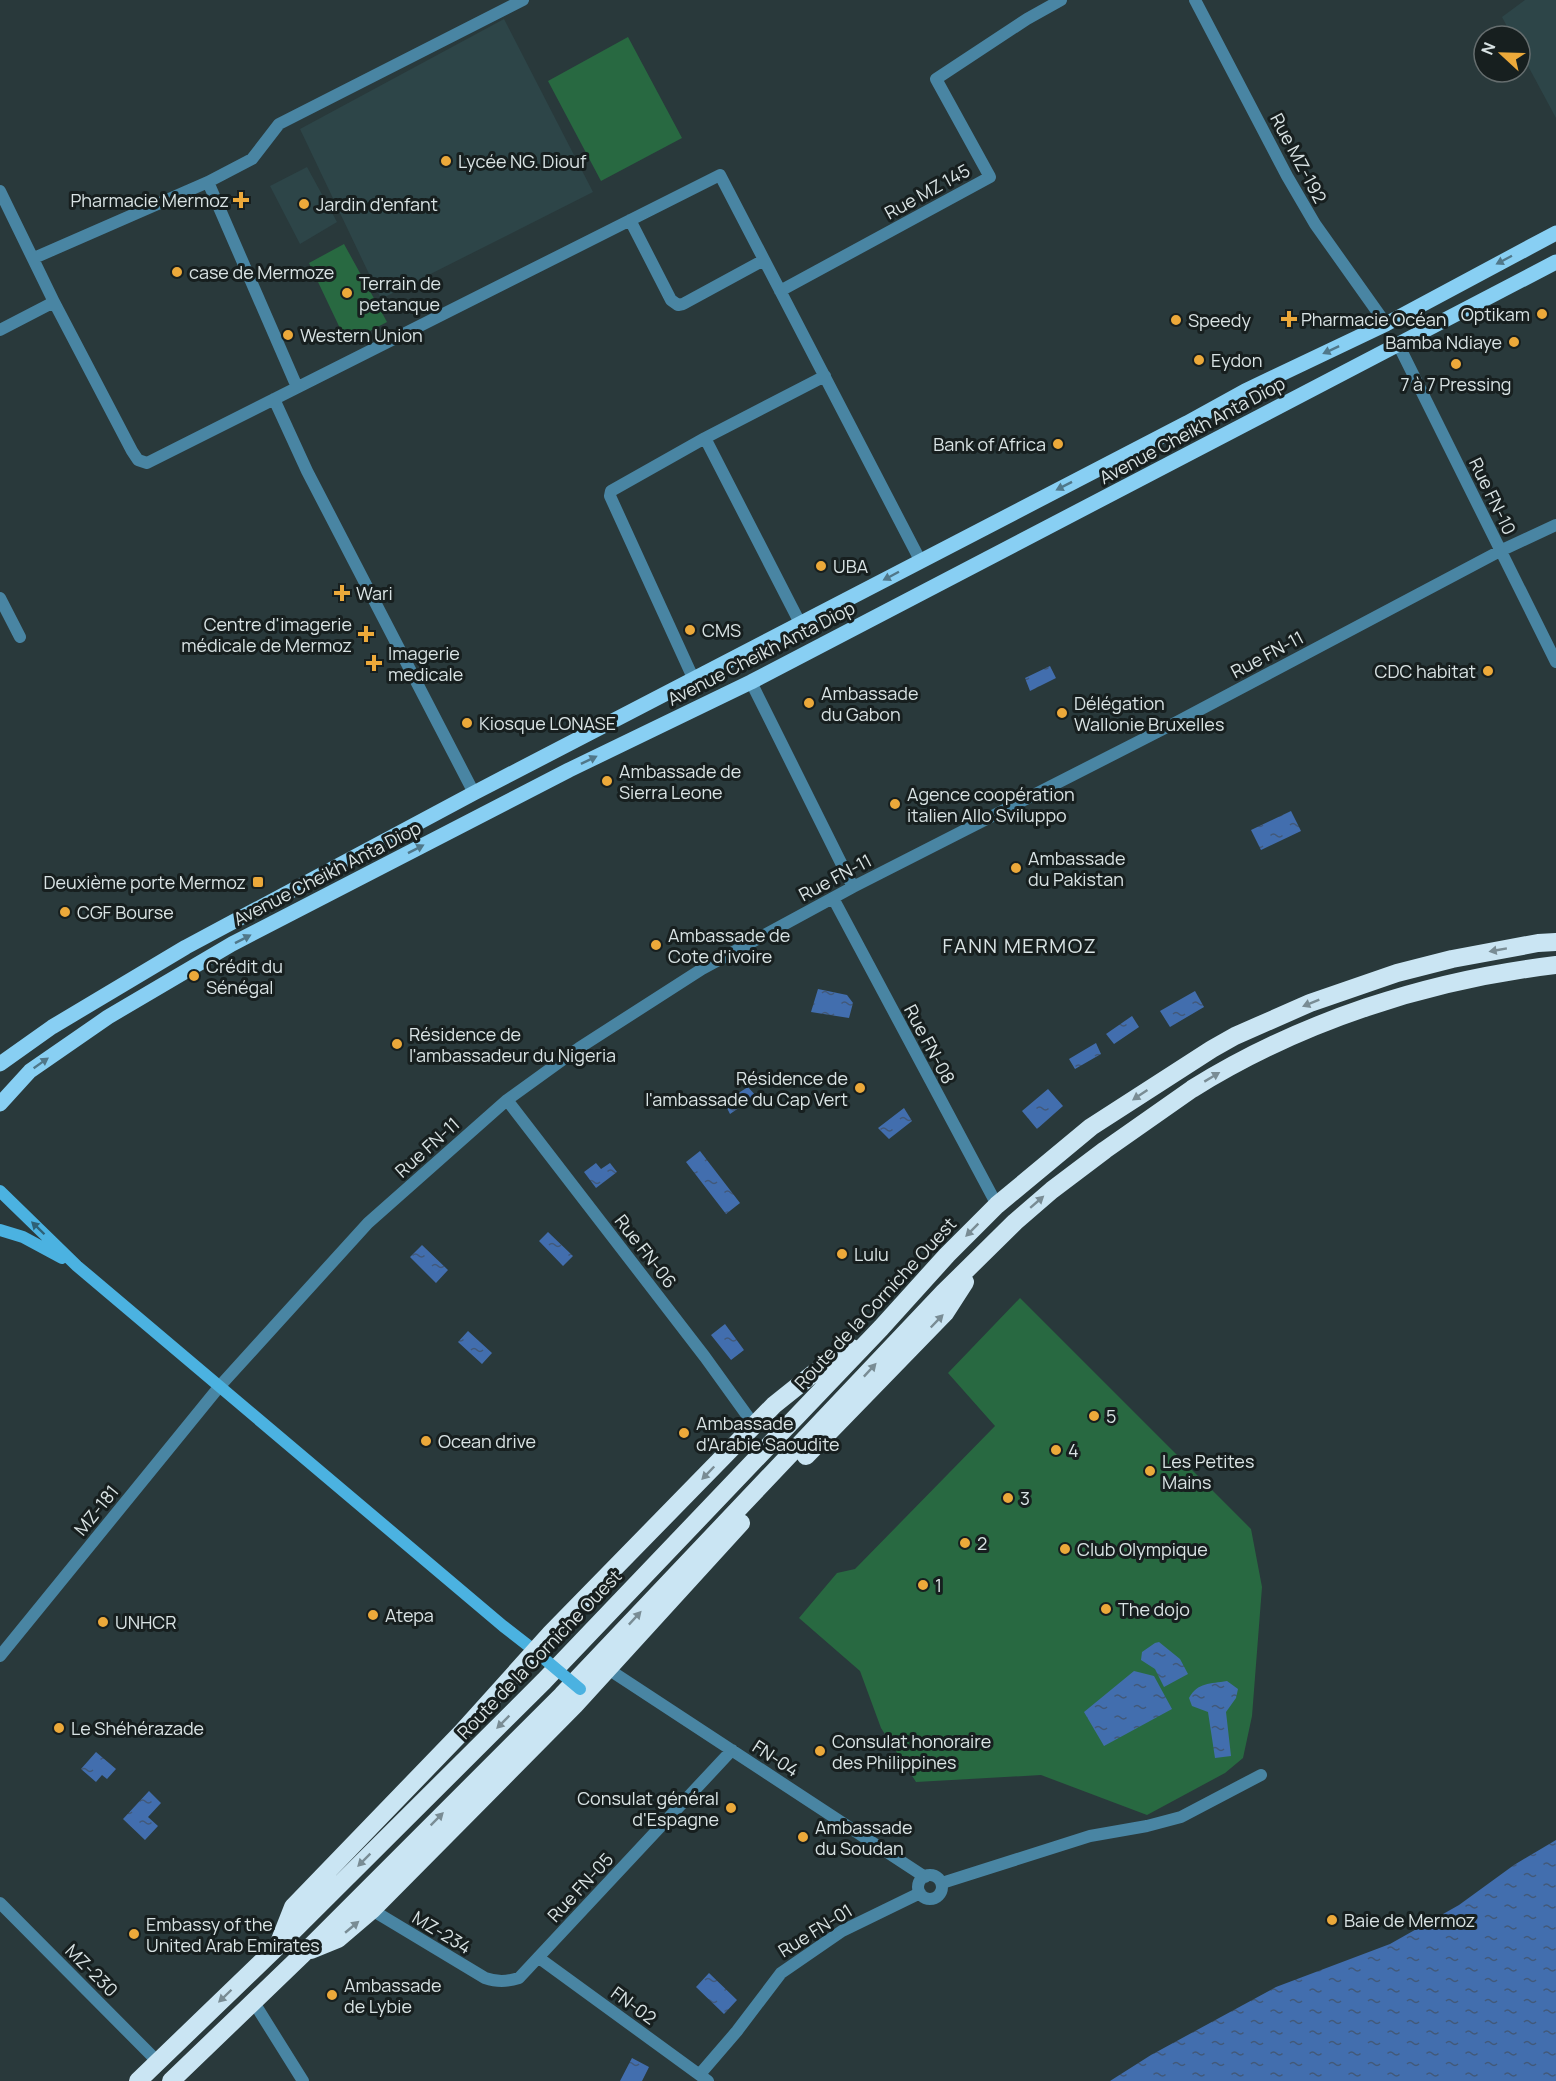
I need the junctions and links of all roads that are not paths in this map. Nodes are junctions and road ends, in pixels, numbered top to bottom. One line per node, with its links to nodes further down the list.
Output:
1 (523, 0): 4 (street)
2 (1061, 0): 11 (street, Rue MZ 145)
3 (1195, 0): 13 (street, Rue MZ-192)
4 (208, 182): 8 (street); 17 (street)
5 (0, 191): 8 (street)
6 (630, 220): 9 (street); 9 (street); 17 (street)
7 (1556, 233): 13 (main road, Avenue Cheikh Anta Diop, one-way to 13)
8 (34, 258): 12 (street)
9 (764, 260): 11 (street)
10 (1556, 262): 15 (main road, Avenue Cheikh Anta Diop)
11 (780, 291): 16 (street)
12 (54, 302): 14 (street); 18 (street)
13 (1386, 324): 22 (main road, Avenue Cheikh Anta Diop, one-way to 22)
14 (0, 330)
15 (1398, 344): 21 (street, Rue FN-10); 28 (main road, Avenue Cheikh Anta Diop)
16 (825, 376): 19 (street); 22 (street)
17 (297, 387): 18 (street)
18 (274, 399): 29 (street)
19 (705, 438): 24 (street); 27 (street)
20 (1556, 525): 21 (street, Rue FN-11)
21 (1500, 551): 26 (street, Rue FN-10); 30 (street, Rue FN-11)
22 (920, 560): 24 (main road, Avenue Cheikh Anta Diop, one-way to 24)
23 (0, 598): 25 (street)
24 (800, 623): 27 (main road, Avenue Cheikh Anta Diop)
25 (20, 637)
26 (1556, 662)
27 (694, 680): 29 (main road, Avenue Cheikh Anta Diop)
28 (751, 682): 30 (street); 36 (main road, Avenue Cheikh Anta Diop, one-way to 28)
29 (474, 792): 34 (main road, Avenue Cheikh Anta Diop)
30 (853, 887): 31 (street, Rue FN-11)
31 (833, 898): 35 (street, Rue FN-11); 38 (street, Rue FN-08)
32 (1556, 942): 38 (highway, Route de la Corniche Ouest, one-way to 38)
33 (1556, 965): 41 (highway, one-way to 33)
34 (0, 1064)
35 (507, 1100): 43 (street, Rue FN-11); 44 (street, Rue FN-06)
36 (0, 1104)
37 (0, 1191): 40 (main road, one-way to 37)
38 (997, 1205): 42 (highway, Route de la Corniche Ouest, one-way to 42)
39 (0, 1230): 40 (main road)
40 (77, 1266): 43 (main road)
41 (969, 1266): 47 (highway, one-way to 41); 57 (highway, one-way to 41)
42 (881, 1328): 44 (highway); 56 (highway, Route de la Corniche Ouest, one-way to 56)
43 (219, 1387): 45 (main road); 46 (street, MZ-181)
44 (754, 1425): 45 (highway, one-way to 45)
45 (538, 1654): 48 (main road, bridge); 56 (highway)
46 (0, 1655)
47 (608, 1669): 48 (highway); 49 (street, FN-04)
48 (583, 1691): 55 (highway)
49 (732, 1750): 51 (street, FN-04); 58 (street, Rue FN-05)
50 (1261, 1775): 52 (street)
51 (925, 1877): 52 (street); 53 (street)
52 (942, 1883): 53 (street)
53 (920, 1893): 62 (street, Rue FN-01)
54 (0, 1903): 61 (street, MZ-230)
55 (372, 1911): 57 (highway, one-way to 55); 59 (street, MZ-234)
56 (277, 1947): 61 (highway, Route de la Corniche Ouest, one-way to 61)
57 (302, 1955): 60 (highway)
58 (539, 1958): 59 (street, Rue FN-05); 62 (street, FN-02)
59 (496, 1982)
60 (253, 2001): 64 (highway); 65 (street)
61 (158, 2062): 63 (highway, Route de la Corniche Ouest)
62 (704, 2078)
63 (138, 2081)
64 (171, 2081)
65 (303, 2081)

